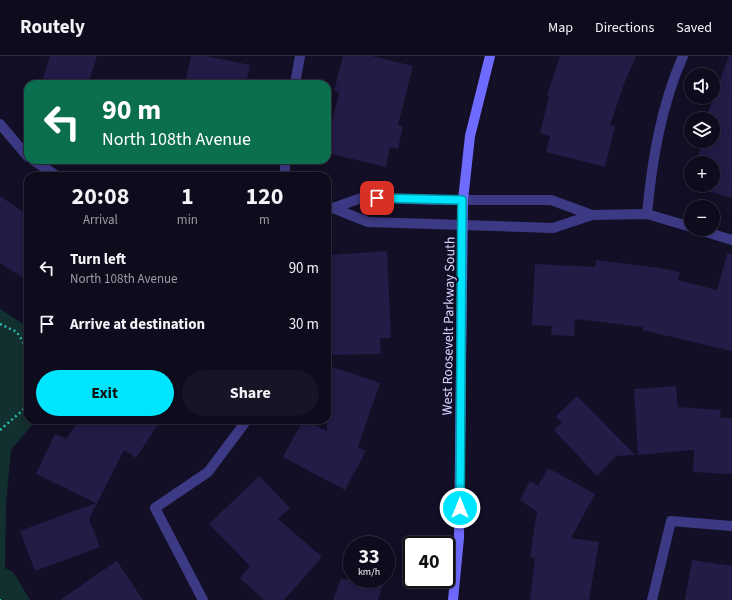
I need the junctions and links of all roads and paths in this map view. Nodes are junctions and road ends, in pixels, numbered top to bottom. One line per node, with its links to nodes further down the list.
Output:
1 (300, 56): 4 (street)
2 (490, 56): 9 (street, West Roosevelt Parkway South)
3 (683, 56): 12 (street)
4 (296, 80)
5 (0, 124): 6 (street)
6 (24, 152)
7 (39, 164): 8 (street)
8 (51, 172)
9 (462, 200): 10 (street); 13 (street); 14 (street, West Roosevelt Parkway South)
10 (331, 208)
11 (331, 208): 14 (street)
12 (647, 214): 13 (street); 15 (street)
13 (592, 215): 14 (street)
14 (463, 225): 25 (street, West Roosevelt Parkway South)
15 (684, 225)
16 (719, 236): 17 (street)
17 (732, 240)
18 (0, 324): 19 (path)
19 (24, 343)
20 (24, 407): 22 (path)
21 (244, 424): 24 (street)
22 (0, 430)
23 (732, 526): 26 (street)
24 (202, 600)
25 (453, 600)
26 (652, 600)

